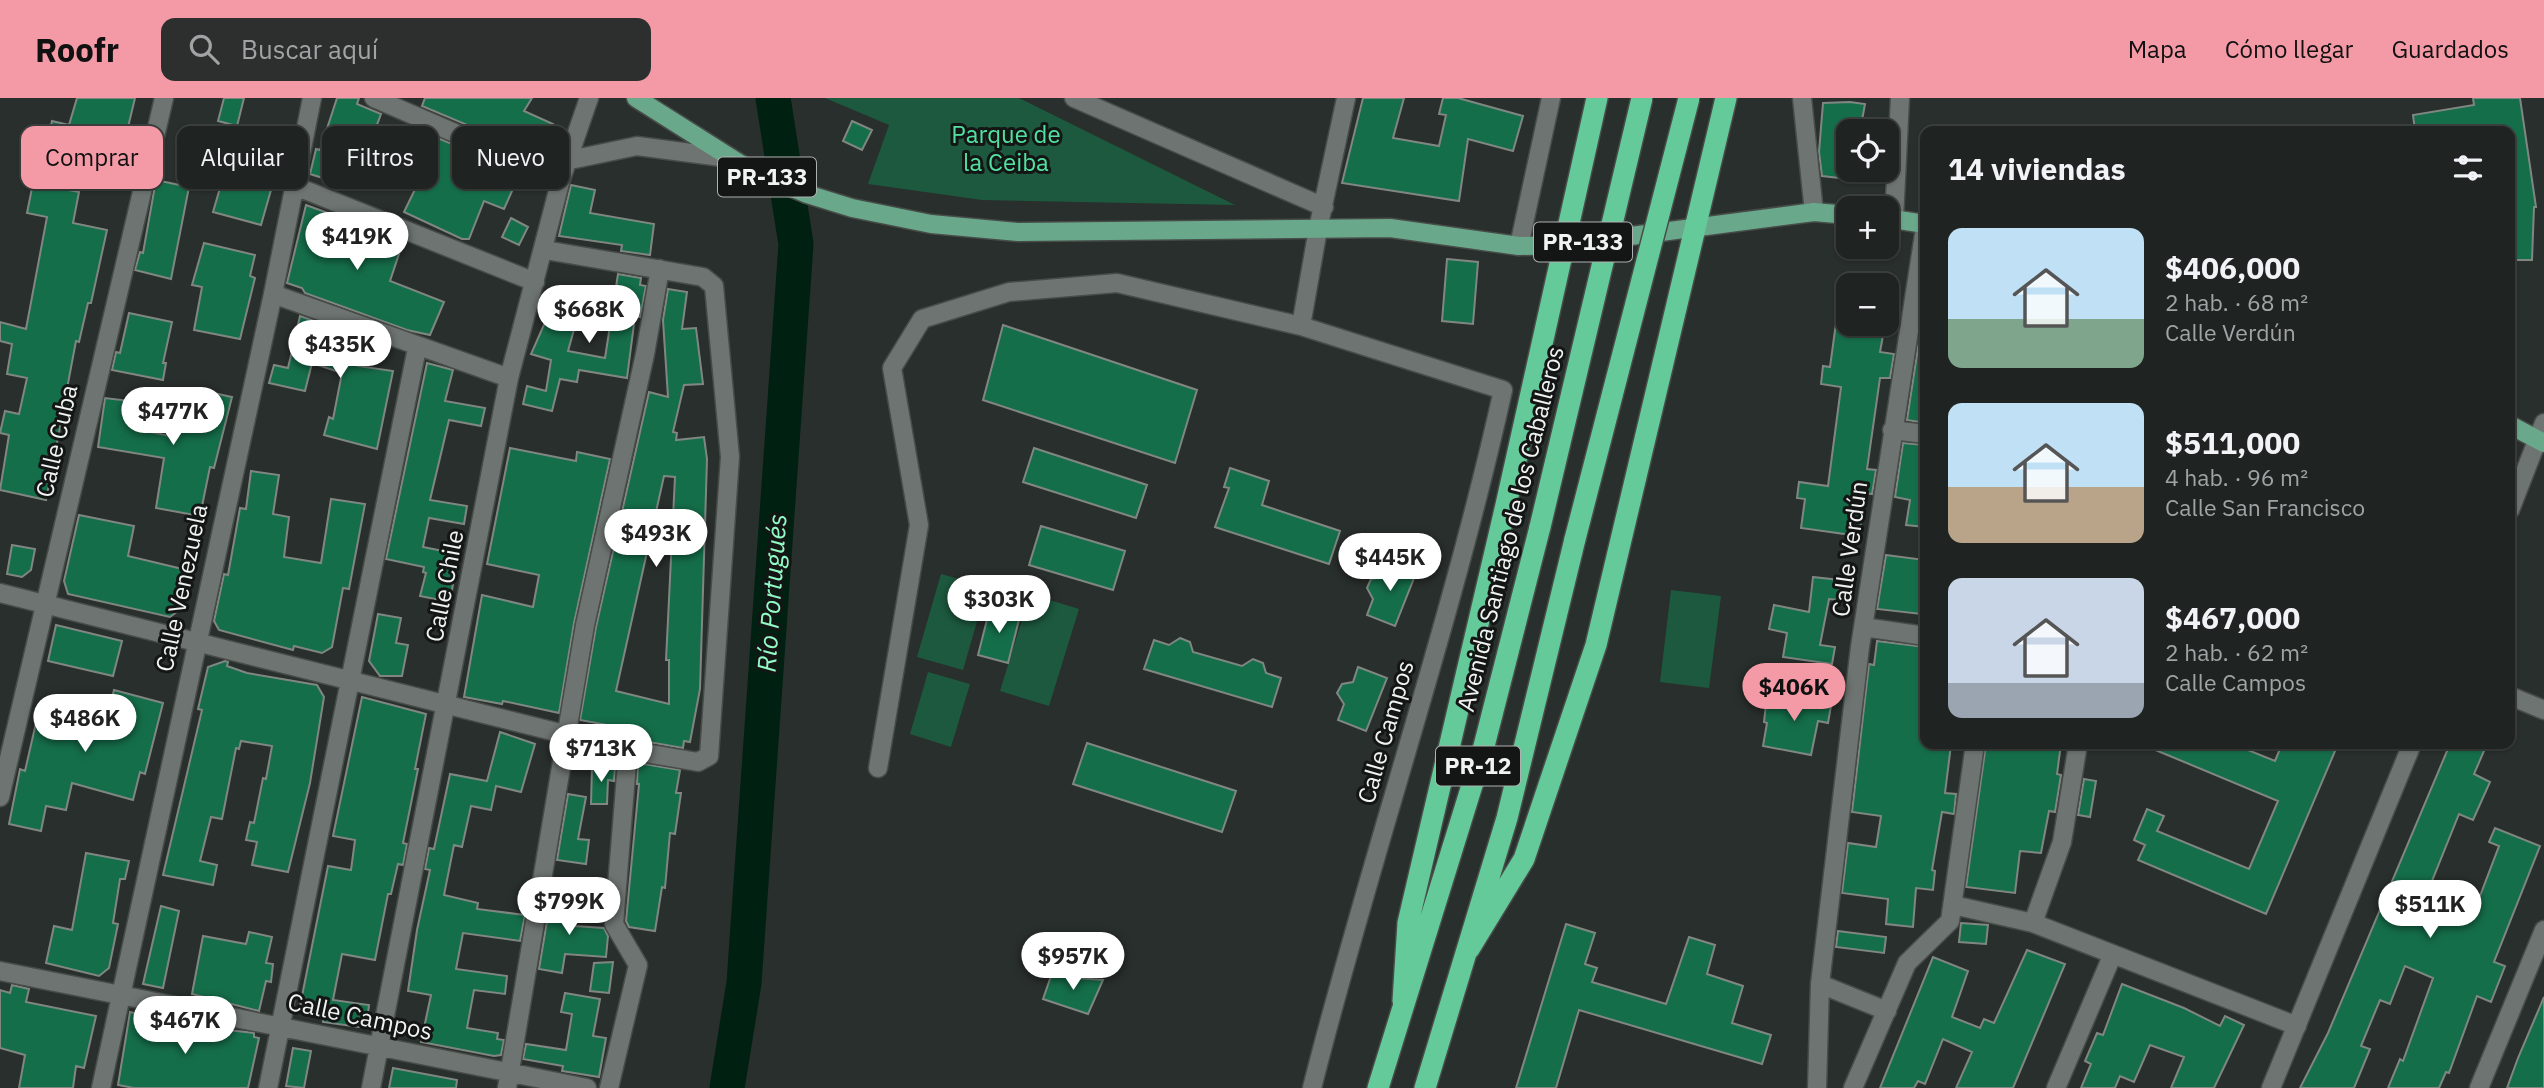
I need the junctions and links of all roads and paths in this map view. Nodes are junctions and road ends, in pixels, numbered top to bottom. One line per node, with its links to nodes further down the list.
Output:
1 (164, 98): 46 (street, Calle Cuba)
2 (312, 98): 15 (street, Calle Venezuela)
3 (374, 98): 16 (street)
4 (589, 98): 18 (street, Calle Chile)
5 (636, 98): 17 (main road, PR-133)
6 (1074, 98): 23 (street)
7 (1346, 98): 23 (street)
8 (1551, 98): 31 (street)
9 (1597, 98): 30 (highway)
10 (1642, 98): 69 (highway, Avenida Santiago de los Caballeros / PR-12, bridge)
11 (1689, 98): 64 (highway, PR-12, bridge)
12 (1726, 98): 28 (highway)
13 (1802, 98): 24 (street)
14 (1900, 98): 22 (street)
15 (307, 126)
16 (452, 132)
17 (729, 158): 18 (street); 29 (main road, PR-133)
18 (570, 160)
19 (295, 189): 36 (street, Calle Venezuela)
20 (300, 189): 35 (street)
21 (559, 189): 32 (street, Calle Chile)
22 (1892, 196)
23 (1324, 207): 29 (street)
24 (1814, 212): 25 (main road, PR-133); 28 (main road, PR-133)
25 (1836, 214)
26 (1899, 221): 27 (main road)
27 (1920, 225)
28 (1697, 227): 30 (main road, PR-133); 64 (highway)
29 (1318, 229): 31 (main road, PR-133); 37 (street)
30 (1562, 245): 31 (main road, PR-133); 69 (highway)
31 (1519, 246)
32 (545, 250): 34 (street); 35 (street, Calle Chile)
33 (1920, 257): 41 (street, Calle Verdún)
34 (660, 269): 54 (street); 58 (street)
35 (535, 282): 39 (street, Calle Chile)
36 (272, 295): 38 (street); 49 (street, Calle Venezuela)
37 (1301, 326): 59 (street); 80 (street, Calle Campos)
38 (417, 348): 39 (street); 50 (street)
39 (509, 378): 52 (street, Calle Chile)
40 (2515, 427): 43 (main road)
41 (1892, 430): 42 (street); 47 (street, Calle Verdún)
42 (1920, 433)
43 (2542, 436): 44 (street)
44 (2515, 498)
45 (0, 593): 46 (street)
46 (43, 604): 49 (street); 60 (street, Calle Cuba)
47 (1863, 627): 48 (street); 67 (street, Calle Verdún)
48 (1920, 635)
49 (195, 642): 50 (street); 68 (street, Calle Venezuela)
50 (348, 681): 52 (street); 71 (street)
51 (2515, 698): 53 (street)
52 (447, 706): 54 (street); 73 (street, Calle Chile)
53 (2544, 710)
54 (566, 733): 58 (street); 74 (street)
55 (1974, 749): 61 (street)
56 (2077, 749): 62 (street)
57 (2410, 749): 72 (street)
58 (628, 750): 79 (street)
59 (878, 768)
60 (0, 797)
61 (1953, 905): 62 (street); 70 (street)
62 (2033, 923): 65 (street)
63 (2544, 930): 87 (street)
64 (1469, 949): 82 (highway, PR-12)
65 (2112, 956): 72 (street); 85 (street)
66 (0, 971): 68 (street, Calle Campos)
67 (1820, 984): 70 (street); 83 (street, Calle Verdún)
68 (121, 995): 71 (street, Calle Campos); 75 (street, Calle Venezuela)
69 (1403, 1001): 81 (highway, Avenida Santiago de los Caballeros / PR-12)
70 (1887, 1011): 84 (street)
71 (281, 1026): 73 (street, Calle Campos); 76 (street)
72 (2297, 1026): 86 (street)
73 (380, 1046): 74 (street, Calle Campos); 77 (street, Calle Chile)
74 (508, 1081): 78 (street, Calle Campos)
75 (101, 1088)
76 (268, 1088)
77 (371, 1088)
78 (587, 1088)
79 (609, 1088)
80 (1312, 1088)
81 (1378, 1088)
82 (1425, 1088)
83 (1816, 1088)
84 (1853, 1088)
85 (2056, 1088)
86 (2271, 1088)
87 (2479, 1088)

